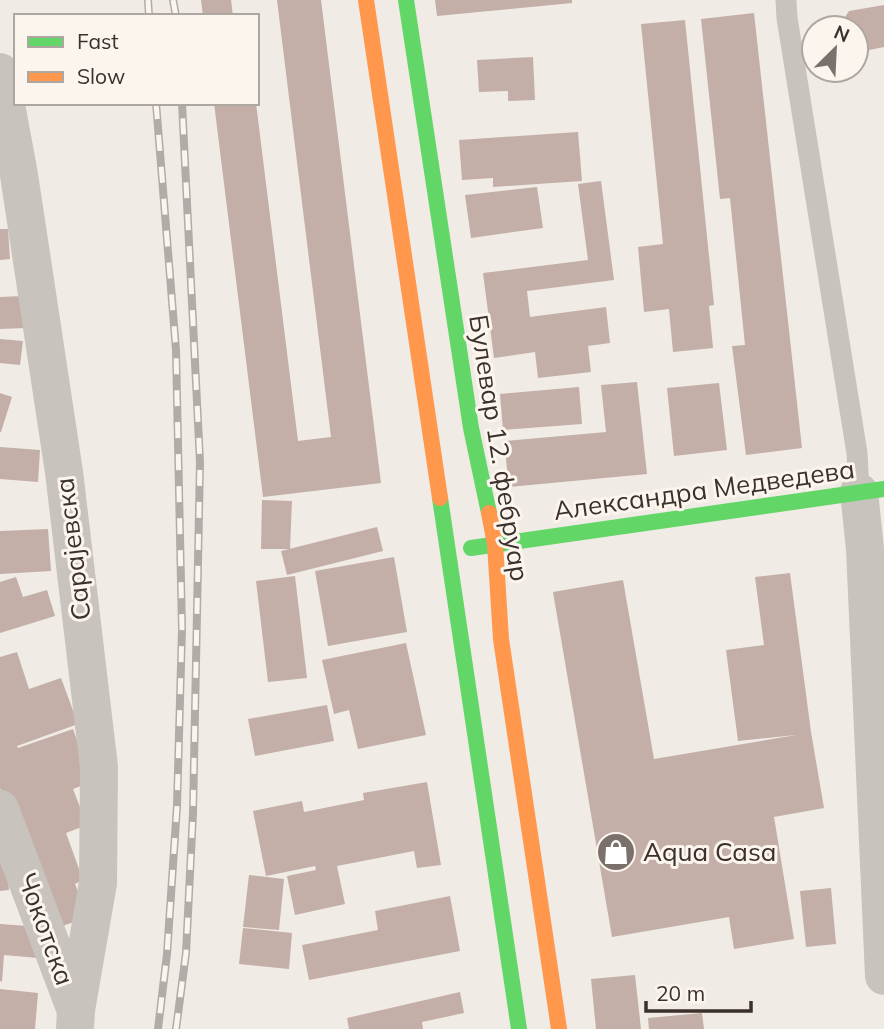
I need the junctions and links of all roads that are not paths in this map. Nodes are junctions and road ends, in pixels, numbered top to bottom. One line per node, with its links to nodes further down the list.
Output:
1 (366, 0): 7 (main road)
2 (406, 0): 6 (main road, Булевар 12. фебруар)
3 (786, 0): 5 (lane)
4 (0, 72): 10 (street, Сарајевска)
5 (872, 491): 6 (main road, Александра Медведева); 9 (street)
6 (495, 544): 7 (main road, Александра Медведева); 12 (main road, Булевар 12. фебруар)
7 (448, 552): 11 (main road)
8 (0, 809): 10 (street, Чокотска)
9 (884, 976)
10 (75, 1020)
11 (519, 1029)
12 (559, 1029)

